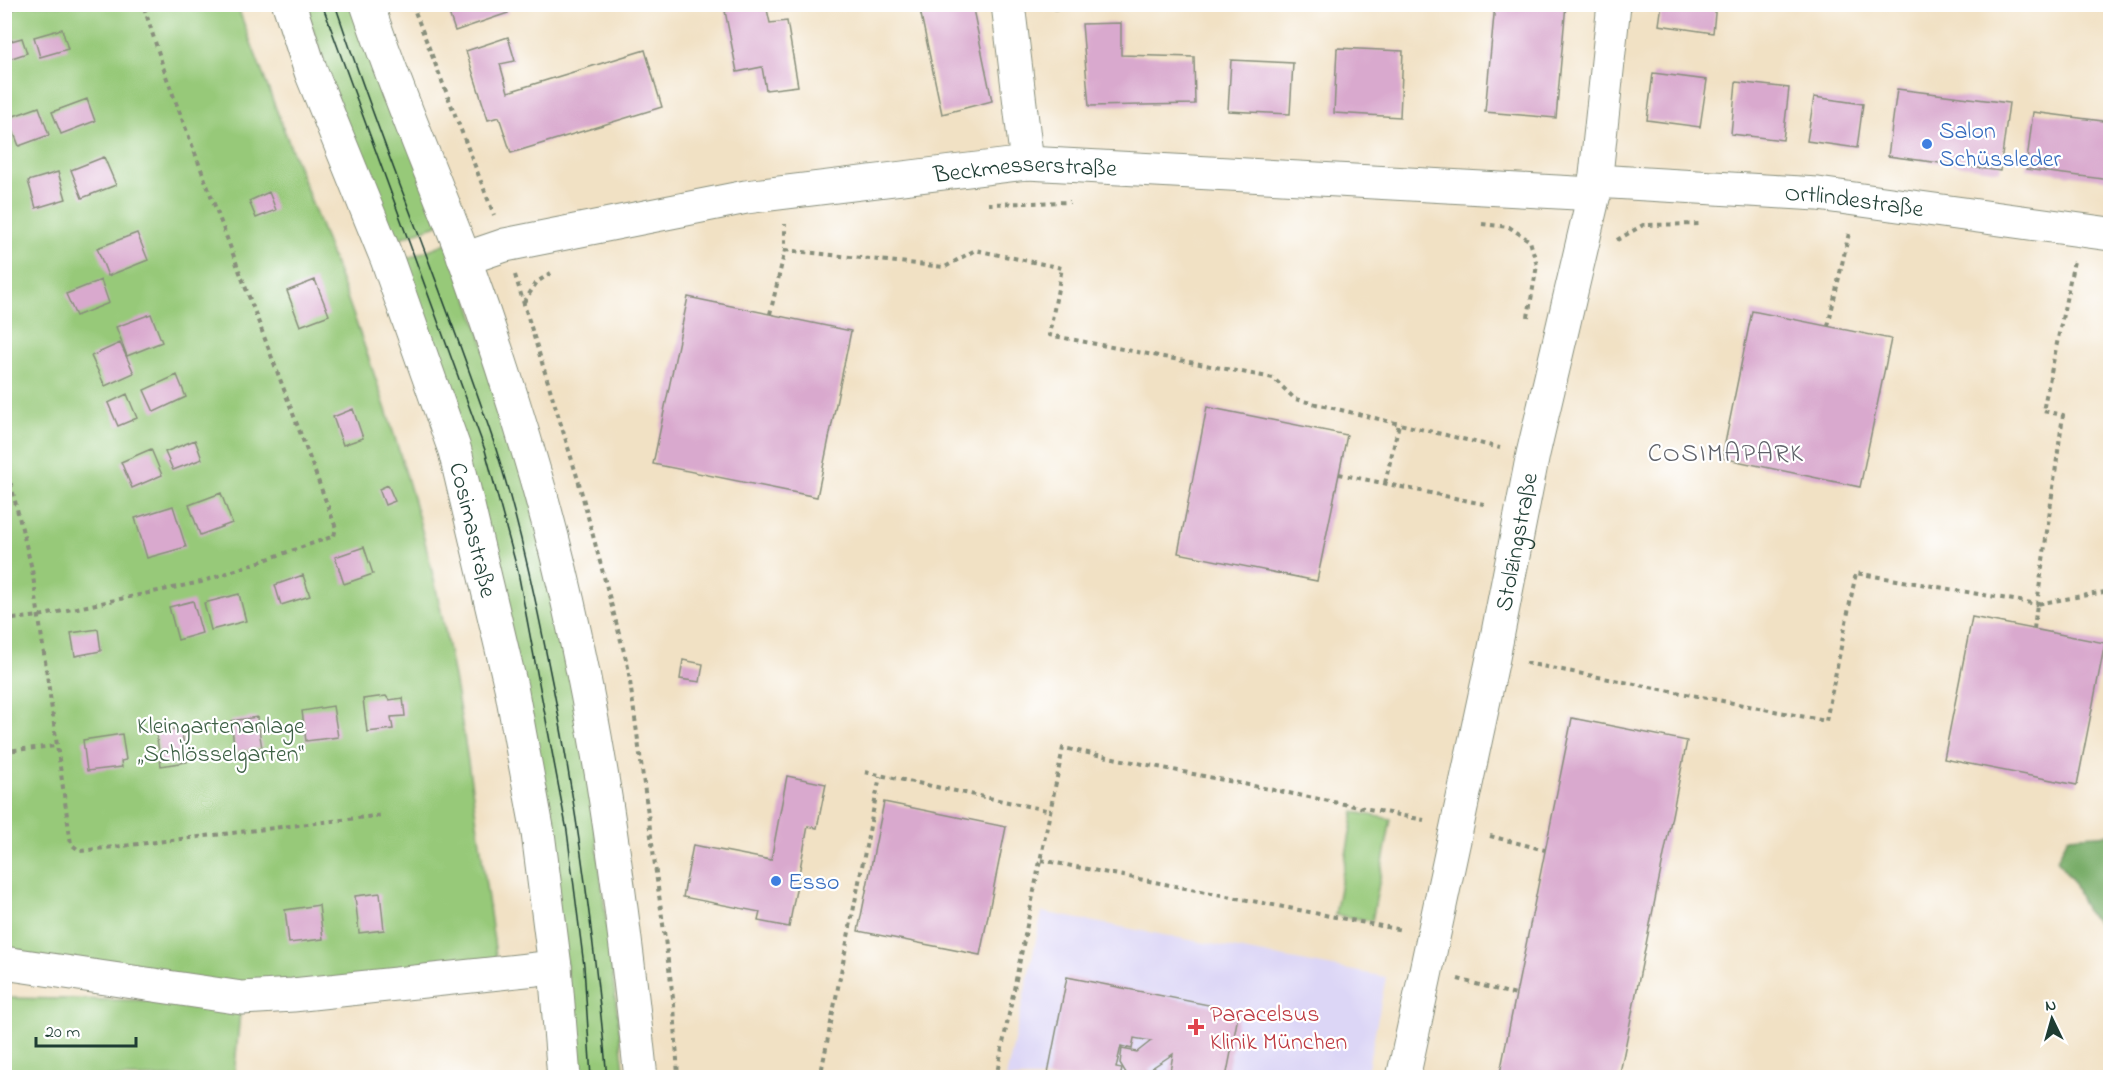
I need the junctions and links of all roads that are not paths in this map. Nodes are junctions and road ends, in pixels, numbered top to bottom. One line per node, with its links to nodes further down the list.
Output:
1 (289, 4): 10 (street, Cosimastraße)
2 (367, 4): 8 (street)
3 (1008, 4): 5 (street)
4 (1614, 4): 6 (street, Stolzingstraße)
5 (1027, 163): 6 (street, Beckmesserstraße); 8 (street, Beckmesserstraße)
6 (1594, 188): 7 (street, Ortlindestraße); 13 (street, Stolzingstraße)
7 (2095, 232)
8 (464, 259): 12 (street)
9 (4, 963): 10 (street)
10 (555, 967): 11 (street, Cosimastraße)
11 (564, 1077)
12 (641, 1077)
13 (1403, 1077)

